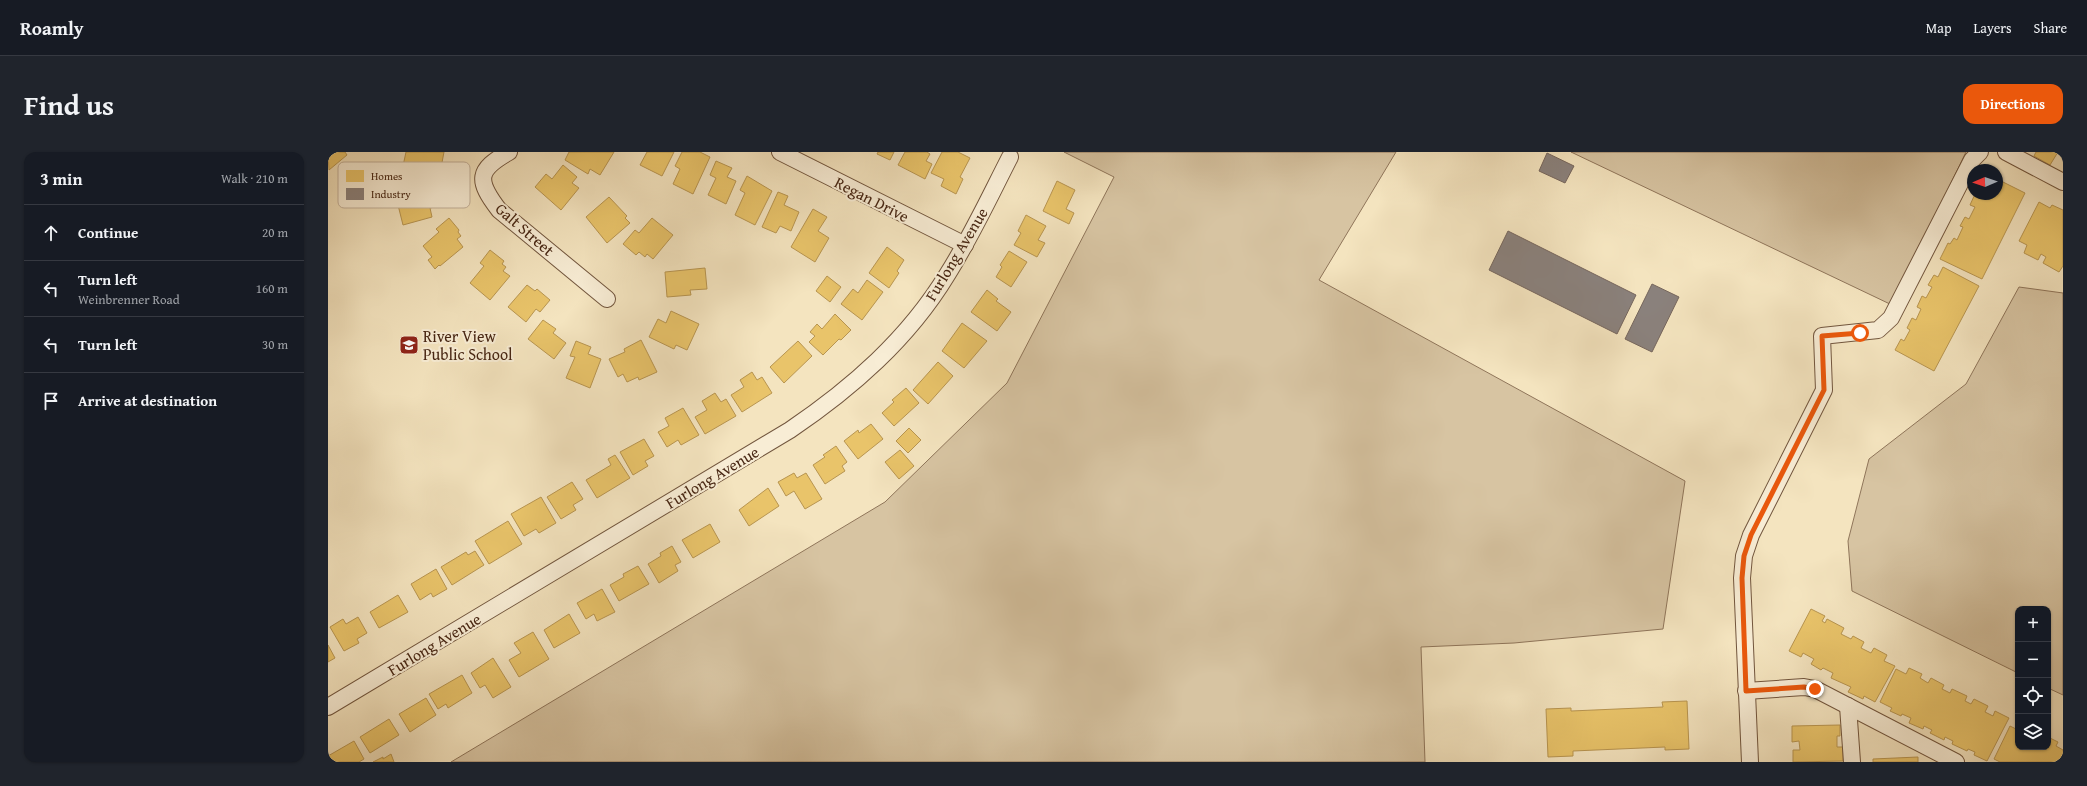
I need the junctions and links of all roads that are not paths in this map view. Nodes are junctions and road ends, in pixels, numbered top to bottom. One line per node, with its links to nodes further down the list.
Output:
1 (509, 152): 8 (street, Galt Street)
2 (780, 152): 7 (street, Regan Drive)
3 (1980, 152): 9 (street)
4 (2006, 152): 6 (street)
5 (1010, 157): 7 (street, Furlong Avenue)
6 (2063, 182)
7 (965, 245): 11 (street, Furlong Avenue)
8 (607, 299)
9 (1746, 691): 10 (street); 12 (street)
10 (1848, 706): 13 (street); 14 (street)
11 (328, 707)
12 (1750, 762)
13 (1852, 762)
14 (1956, 762)

